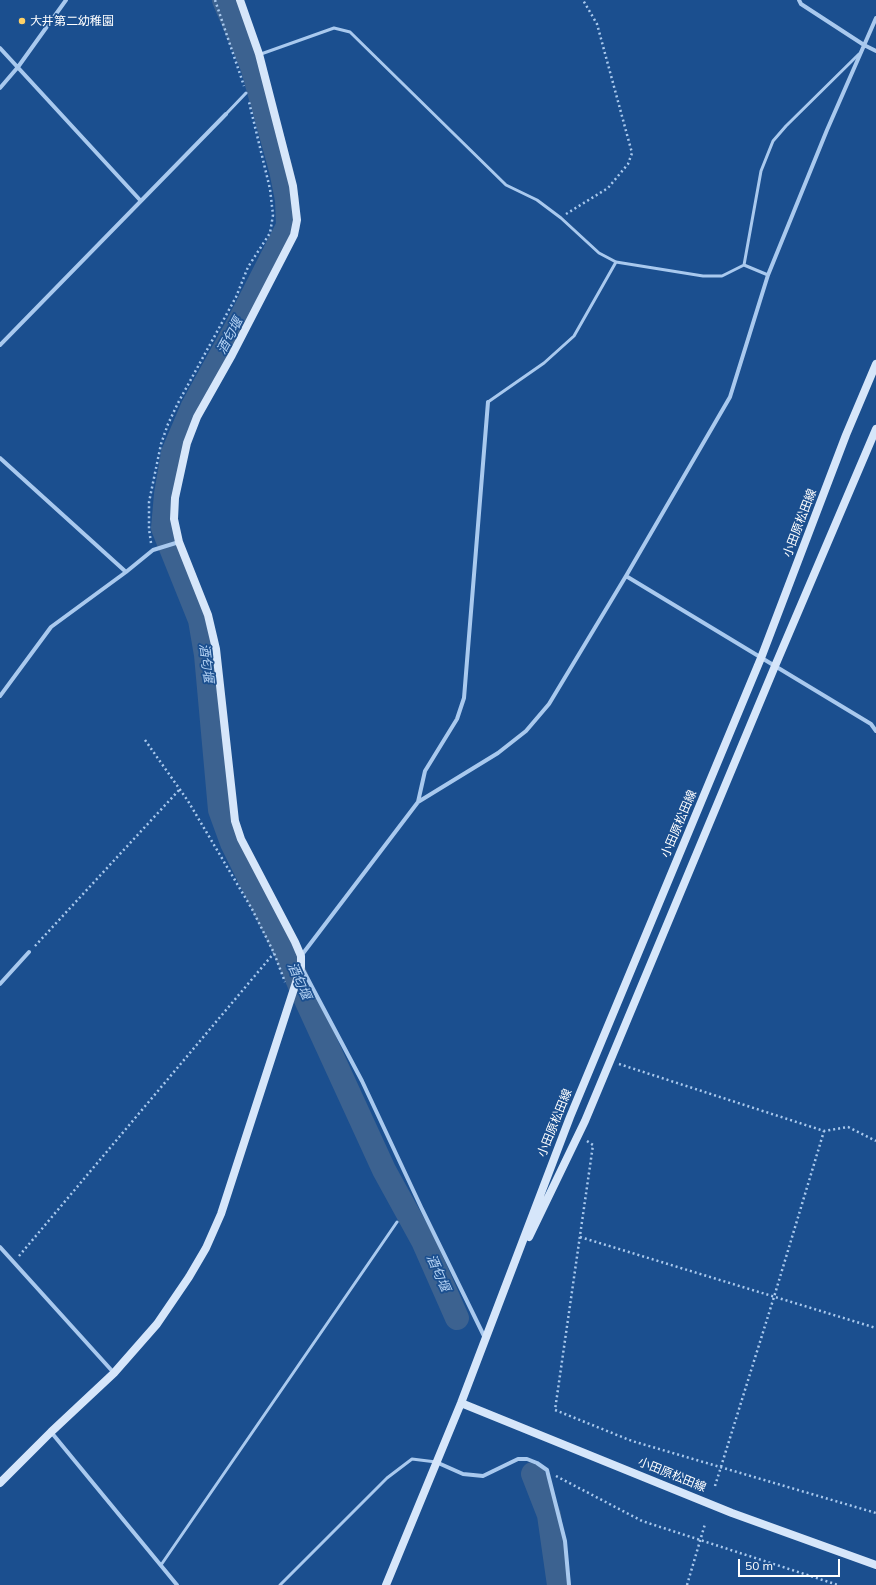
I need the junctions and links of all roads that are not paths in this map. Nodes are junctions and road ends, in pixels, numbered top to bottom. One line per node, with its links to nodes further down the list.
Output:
1 (66, 0): 10 (street)
2 (240, 0): 9 (main road)
3 (799, 0): 5 (street)
4 (876, 18): 5 (street)
5 (864, 45): 7 (street); 8 (street)
6 (0, 48): 10 (street)
7 (862, 51): 16 (lane); 17 (street)
8 (876, 51)
9 (259, 54): 15 (lane); 23 (main road)
10 (18, 67): 11 (street); 14 (street)
11 (0, 88)
12 (246, 93): 13 (lane)
13 (226, 114): 14 (street)
14 (140, 200): 18 (street)
15 (616, 262): 16 (lane); 20 (lane)
16 (744, 265): 17 (lane)
17 (768, 275): 25 (street)
18 (0, 345)
19 (876, 364): 26 (main road, 小田原松田線)
20 (488, 402): 30 (street)
21 (876, 429): 27 (main road, 小田原松田線)
22 (0, 458): 24 (street)
23 (179, 542): 24 (street); 32 (main road)
24 (126, 572): 28 (street)
25 (626, 576): 26 (street); 30 (street)
26 (761, 658): 27 (street); 37 (main road, 小田原松田線)
27 (774, 666): 29 (street); 37 (main road, 小田原松田線)
28 (0, 696)
29 (876, 731)
30 (418, 802): 32 (street)
31 (29, 952): 34 (street)
32 (300, 956): 33 (main road)
33 (301, 967): 38 (street); 39 (main road)
34 (0, 984)
35 (397, 1222): 44 (lane)
36 (0, 1247): 39 (street)
37 (503, 1292): 38 (main road, 小田原松田線)
38 (485, 1339): 40 (main road, 小田原松田線)
39 (114, 1373): 41 (main road)
40 (461, 1403): 42 (main road, 小田原松田線); 45 (main road, 小田原松田線)
41 (51, 1432): 43 (main road); 44 (street)
42 (436, 1462): 47 (lane); 48 (main road, 小田原松田線); 49 (street)
43 (0, 1483)
44 (161, 1565): 46 (street)
45 (876, 1565)
46 (177, 1585)
47 (280, 1585)
48 (386, 1585)
49 (569, 1585)

